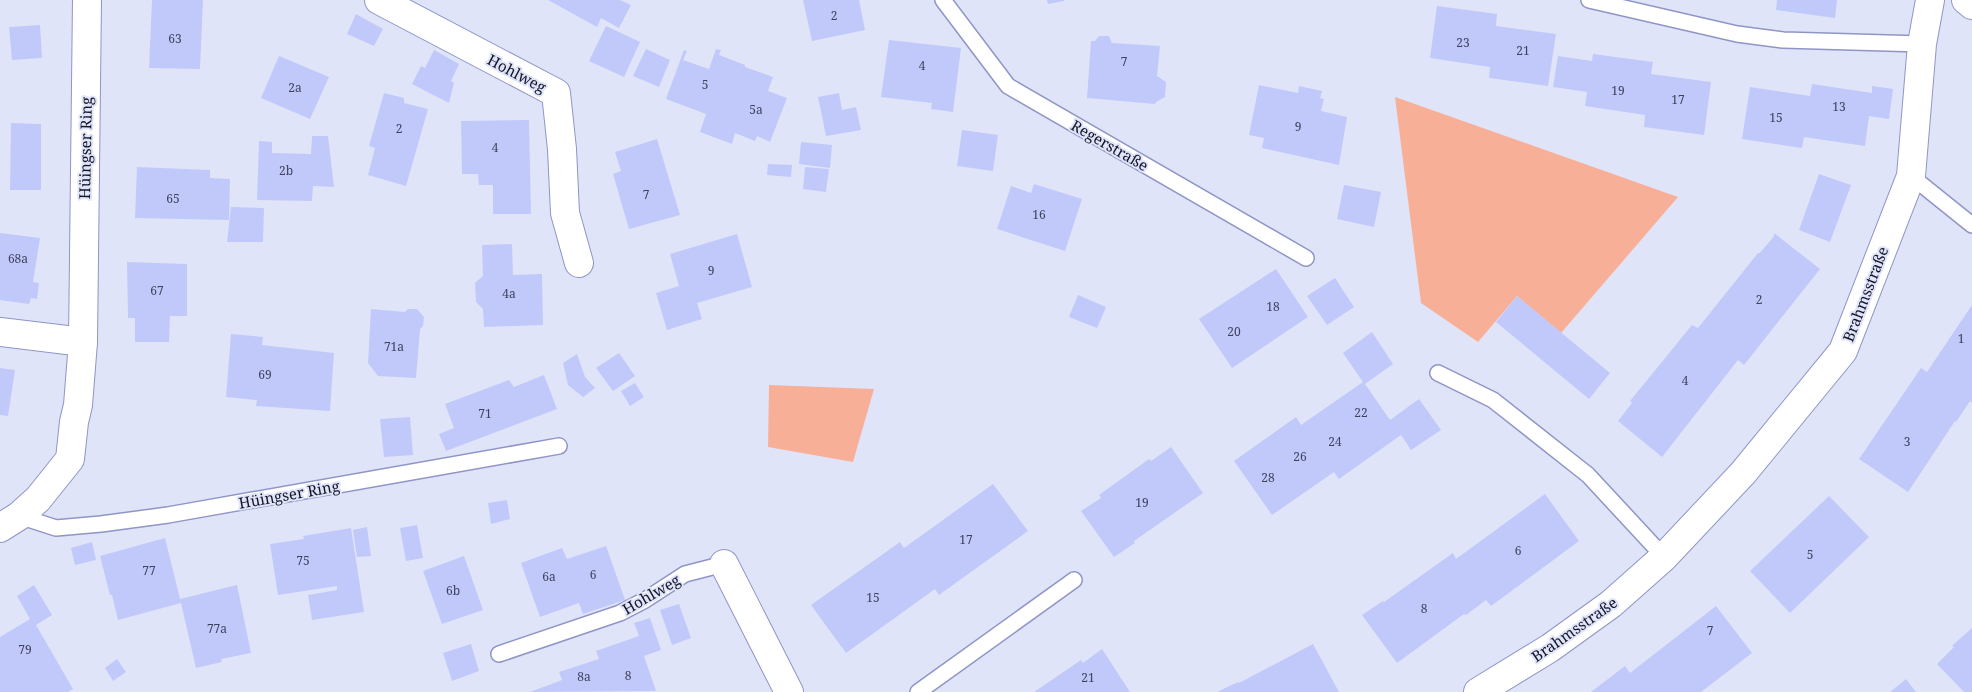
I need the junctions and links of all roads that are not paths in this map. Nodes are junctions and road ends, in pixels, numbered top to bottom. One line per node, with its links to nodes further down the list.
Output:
1 (87, 0): 14 (street, Hüingser Ring)
2 (379, 0): 12 (street, Hohlweg)
3 (943, 0): 11 (lane, Regerstraße)
4 (1589, 0): 8 (lane)
5 (1930, 0): 8 (street, Brahmsstraße)
6 (1966, 0): 7 (street)
7 (1972, 5)
8 (1922, 44): 9 (street, Brahmsstraße)
9 (1911, 176): 10 (lane); 18 (street, Brahmsstraße)
10 (1972, 224)
11 (1306, 258)
12 (579, 263)
13 (0, 332): 14 (street)
14 (83, 342): 17 (street, Hüingser Ring)
15 (1438, 373): 18 (lane)
16 (559, 446): 17 (lane, Hüingser Ring)
17 (10, 522)
18 (1664, 557): 24 (street, Brahmsstraße)
19 (724, 564): 21 (lane, Hohlweg); 22 (street, Hohlweg)
20 (1074, 580): 23 (lane)
21 (499, 654)
22 (789, 692)
23 (918, 692)
24 (1478, 692)

